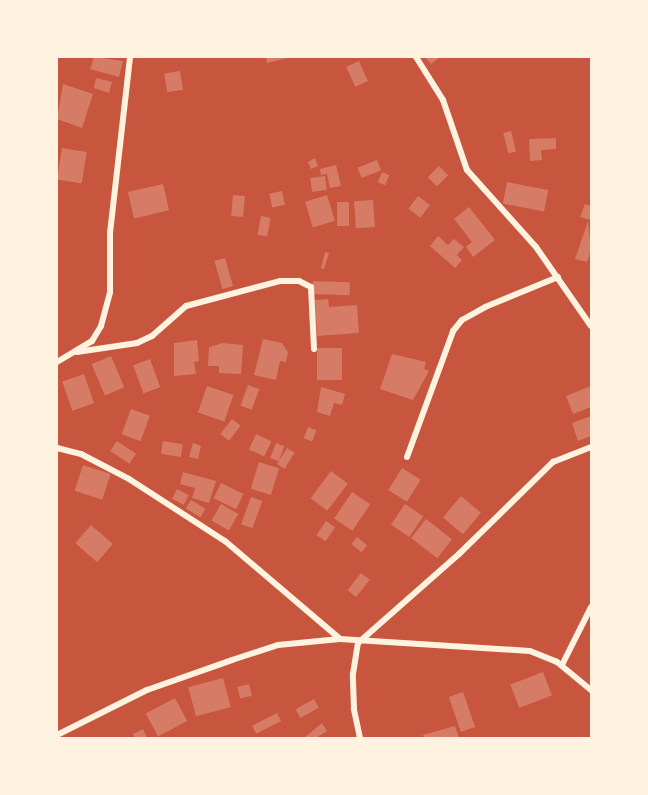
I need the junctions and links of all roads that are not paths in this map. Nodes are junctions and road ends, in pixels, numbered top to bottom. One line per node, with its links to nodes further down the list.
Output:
1 (130, 57): 6 (street)
2 (416, 57): 3 (street)
3 (558, 277): 4 (street); 10 (street)
4 (591, 326)
5 (314, 349): 6 (street)
6 (74, 353): 7 (street)
7 (57, 362)
8 (591, 447): 13 (street)
9 (57, 448): 12 (street)
10 (407, 457)
11 (591, 608): 14 (street)
12 (340, 639): 13 (street); 16 (street)
13 (358, 643): 14 (street); 17 (street)
14 (562, 665): 15 (street)
15 (591, 690)
16 (57, 735)
17 (360, 738)

